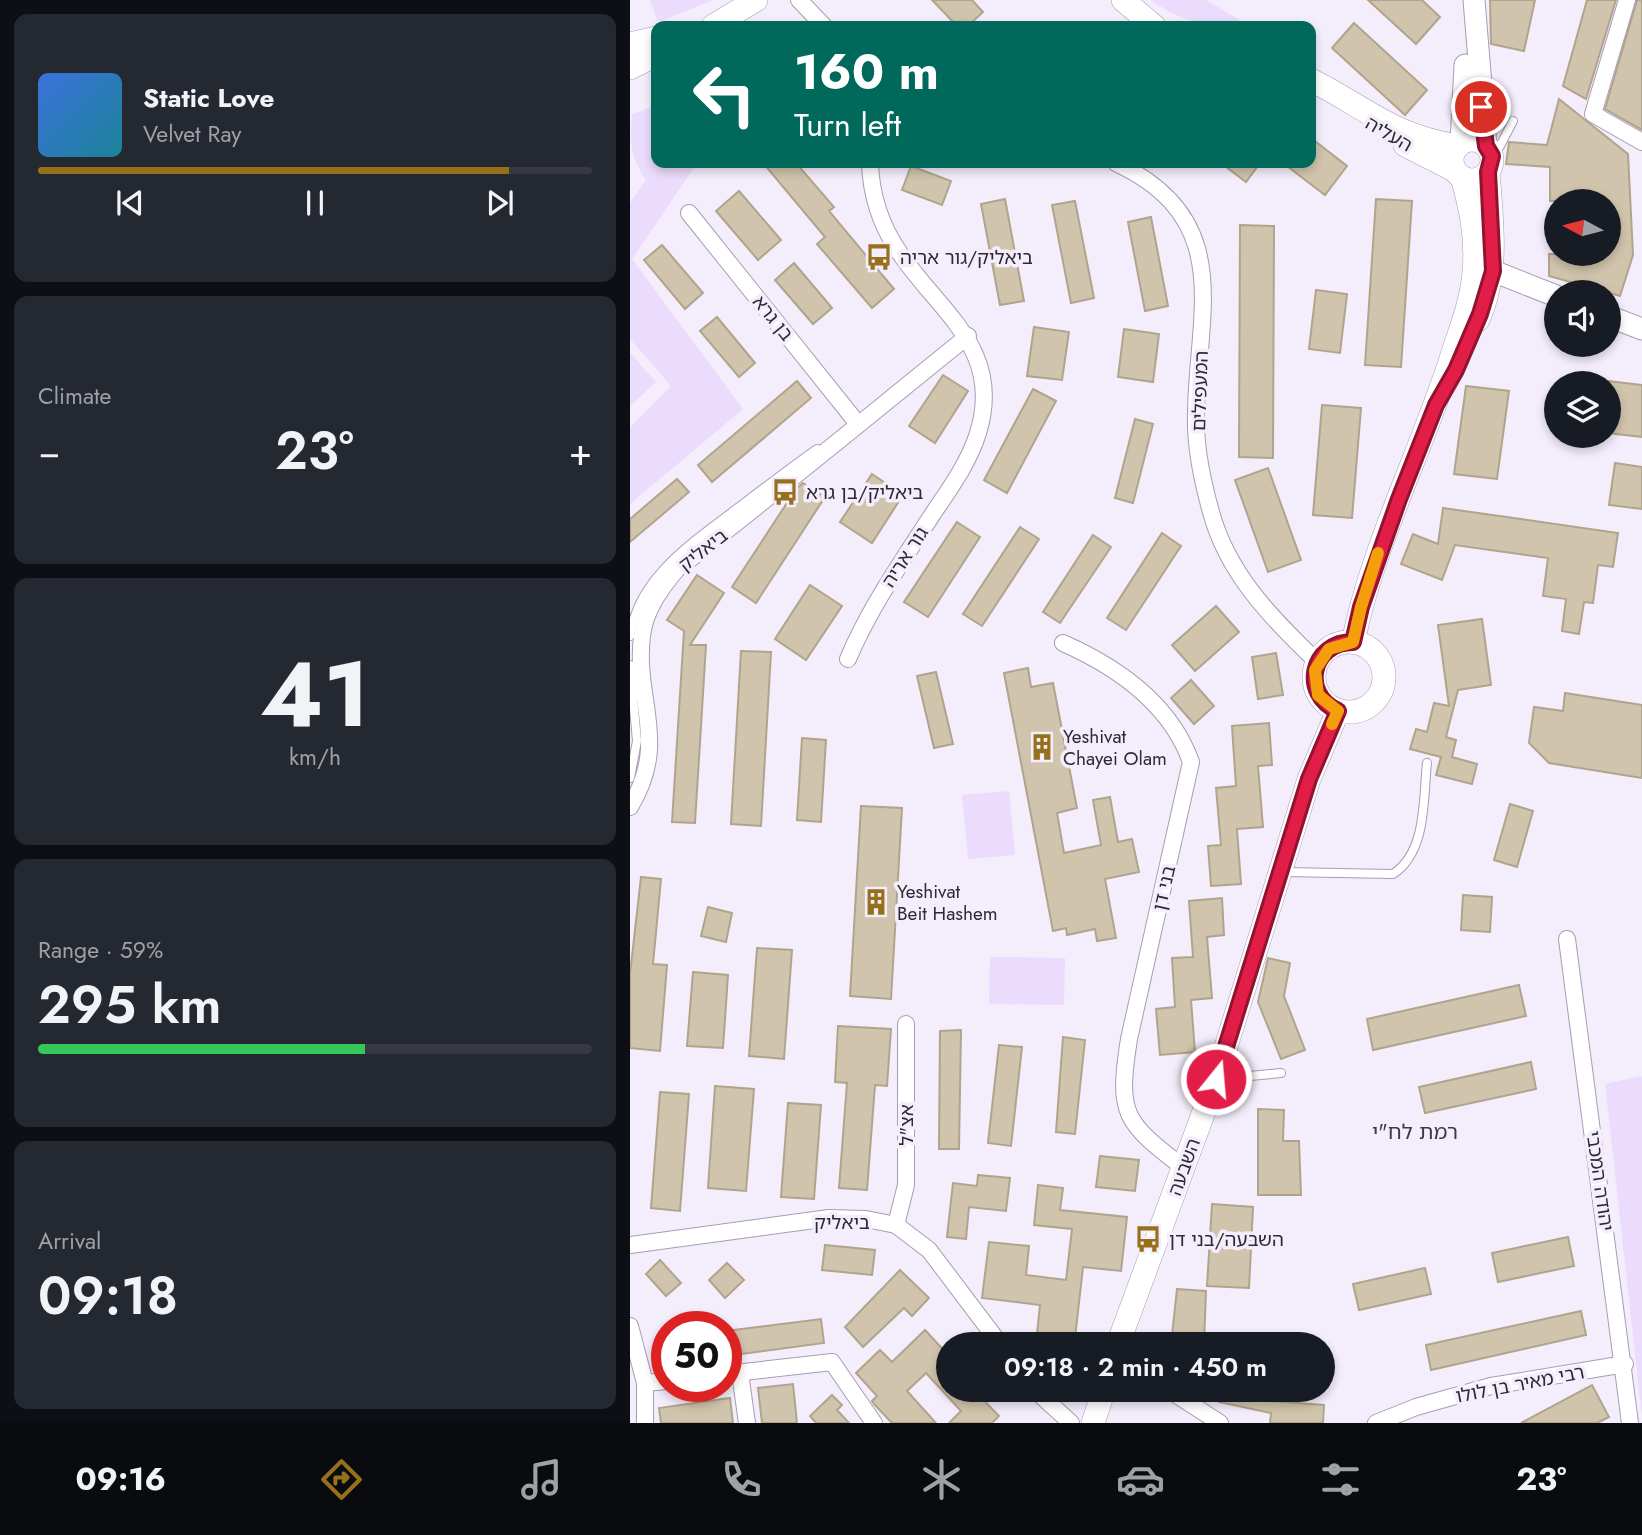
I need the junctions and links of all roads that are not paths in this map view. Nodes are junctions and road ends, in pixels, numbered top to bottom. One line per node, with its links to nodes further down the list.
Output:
1 (756, 0): 7 (main road)
2 (799, 0): 8 (street)
3 (1113, 0): 9 (main road)
4 (1123, 0): 10 (main road)
5 (1627, 0): 17 (street)
6 (1472, 4): 18 (street); 19 (street)
7 (724, 21)
8 (819, 21)
9 (1128, 21)
10 (1148, 21)
11 (651, 39): 12 (main road)
12 (630, 44)
13 (651, 58): 14 (main road)
14 (630, 68)
15 (1320, 85): 18 (main road, העליה); 22 (main road, העליה)
16 (1513, 121): 19 (lane)
17 (1642, 142)
18 (1459, 144): 19 (main road); 22 (main road)
19 (1488, 156): 22 (main road); 24 (main road)
20 (870, 168): 28 (street)
21 (1127, 168): 35 (street, המעפילים)
22 (1458, 174): 29 (main road)
23 (689, 213): 30 (street, בן גרא)
24 (1493, 271): 25 (street); 29 (main road)
25 (1544, 291)
26 (1621, 321): 27 (street)
27 (1642, 329)
28 (968, 336): 30 (street, ביאליק); 34 (street, גור אריה)
29 (1436, 405): 33 (main road)
30 (858, 424): 31 (lane, ביאליק); 40 (street, ביאליק)
31 (630, 636)
32 (1063, 642): 46 (street, בני דן)
33 (1353, 642): 35 (main road); 37 (main road)
34 (848, 659)
35 (1317, 662): 37 (main road)
36 (630, 665): 39 (lane)
37 (1338, 711): 41 (main road, השבעה)
38 (1427, 762): 41 (lane)
39 (630, 778)
40 (630, 807)
41 (1280, 872): 45 (main road, השבעה)
42 (1567, 939): 52 (street, יהודה המכבי)
43 (906, 1024): 47 (street, אצ"ל)
44 (1282, 1073): 45 (lane)
45 (1216, 1079): 46 (main road, השבעה)
46 (1184, 1168): 51 (main road, השבעה)
47 (897, 1225): 48 (street, ביאליק); 50 (street, ביאליק)
48 (630, 1245)
49 (630, 1326): 55 (street)
50 (991, 1332)
51 (1122, 1332)
52 (1625, 1364): 66 (street, רבי מאיר בן לולו); 67 (street, יהודה המכבי)
53 (742, 1372): 62 (street)
54 (651, 1382): 55 (street)
55 (645, 1383): 60 (street)
56 (741, 1402): 61 (street)
57 (1048, 1402): 63 (street)
58 (1100, 1402): 64 (main road)
59 (1188, 1402): 65 (street)
60 (645, 1423)
61 (747, 1423)
62 (874, 1423)
63 (1071, 1423)
64 (1093, 1423)
65 (1220, 1423)
66 (1376, 1423)
67 (1630, 1423)

